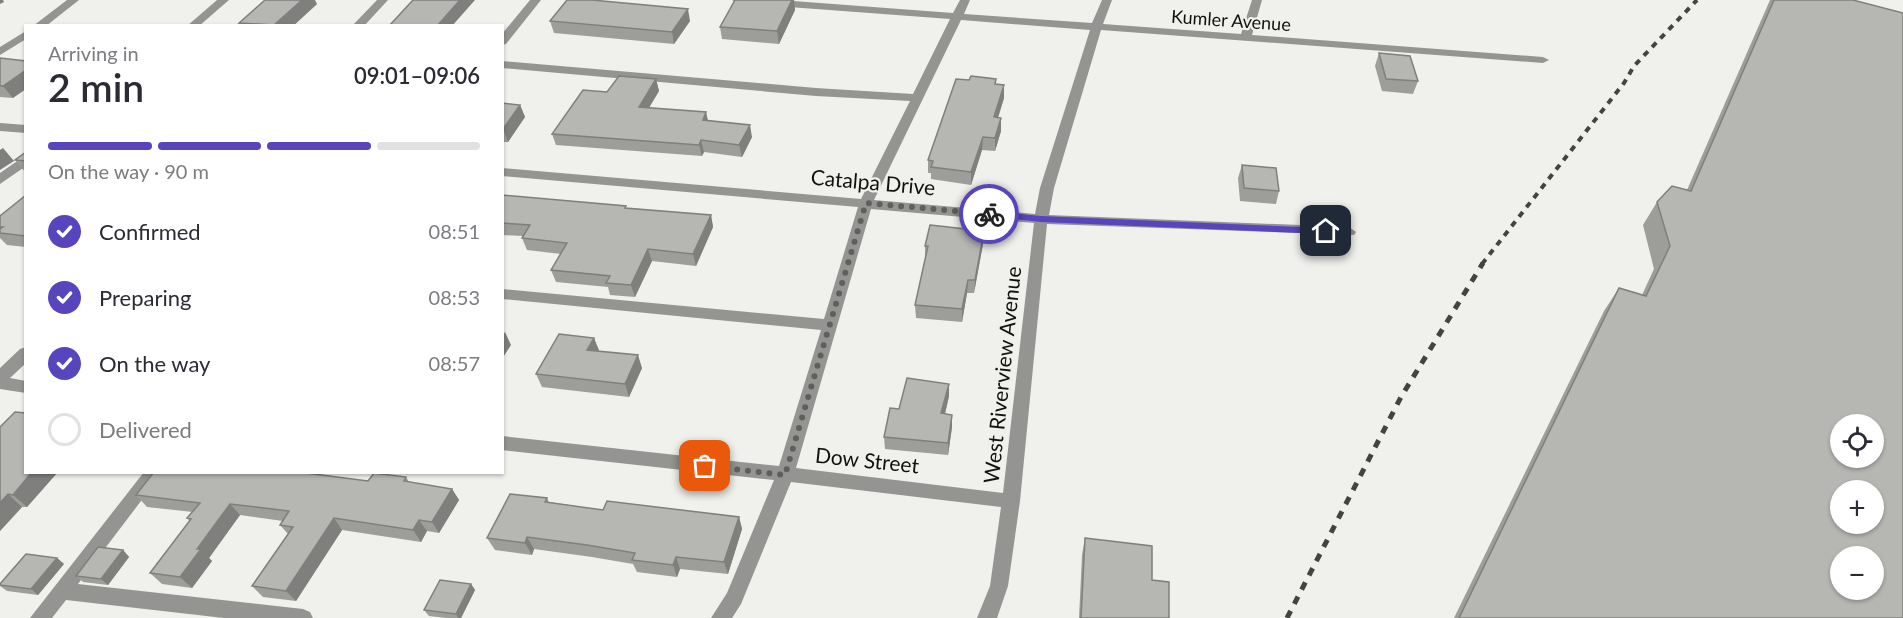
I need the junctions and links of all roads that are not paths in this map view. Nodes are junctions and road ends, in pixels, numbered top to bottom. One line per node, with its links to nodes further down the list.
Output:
1 (74, 0): 10 (street)
2 (224, 0): 11 (street)
3 (383, 0): 12 (street)
4 (536, 0): 16 (street)
5 (737, 0): 9 (street, Kumler Avenue)
6 (964, 0): 9 (street)
7 (1107, 0): 13 (street, West Riverview Avenue)
8 (1257, 0): 15 (street)
9 (956, 16): 13 (street, Kumler Avenue); 20 (street)
10 (41, 24)
11 (194, 24)
12 (359, 24)
13 (1096, 28): 15 (street, Kumler Avenue); 27 (street, West Riverview Avenue)
14 (24, 35): 17 (street)
15 (1245, 38): 18 (street, Kumler Avenue)
16 (504, 40)
17 (0, 52)
18 (1543, 60)
19 (504, 64): 20 (street)
20 (917, 98): 26 (street)
21 (0, 127): 22 (street)
22 (24, 129)
23 (24, 161): 25 (street)
24 (504, 172): 26 (street, Catalpa Drive)
25 (0, 180)
26 (866, 203): 27 (street, Catalpa Drive); 30 (street)
27 (1041, 219): 28 (street, Catalpa Drive); 38 (street, West Riverview Avenue)
28 (1349, 231)
29 (504, 294): 30 (street)
30 (830, 325): 37 (street)
31 (24, 355): 32 (street)
32 (0, 378)
33 (0, 384): 34 (street)
34 (24, 387)
35 (504, 443): 37 (street, Dow Street)
36 (153, 474): 39 (street)
37 (785, 475): 38 (street, Dow Street); 42 (street)
38 (1011, 501): 43 (street, West Riverview Avenue)
39 (62, 591): 40 (street); 41 (street)
40 (40, 618)
41 (303, 618)
42 (721, 618)
43 (987, 618)

